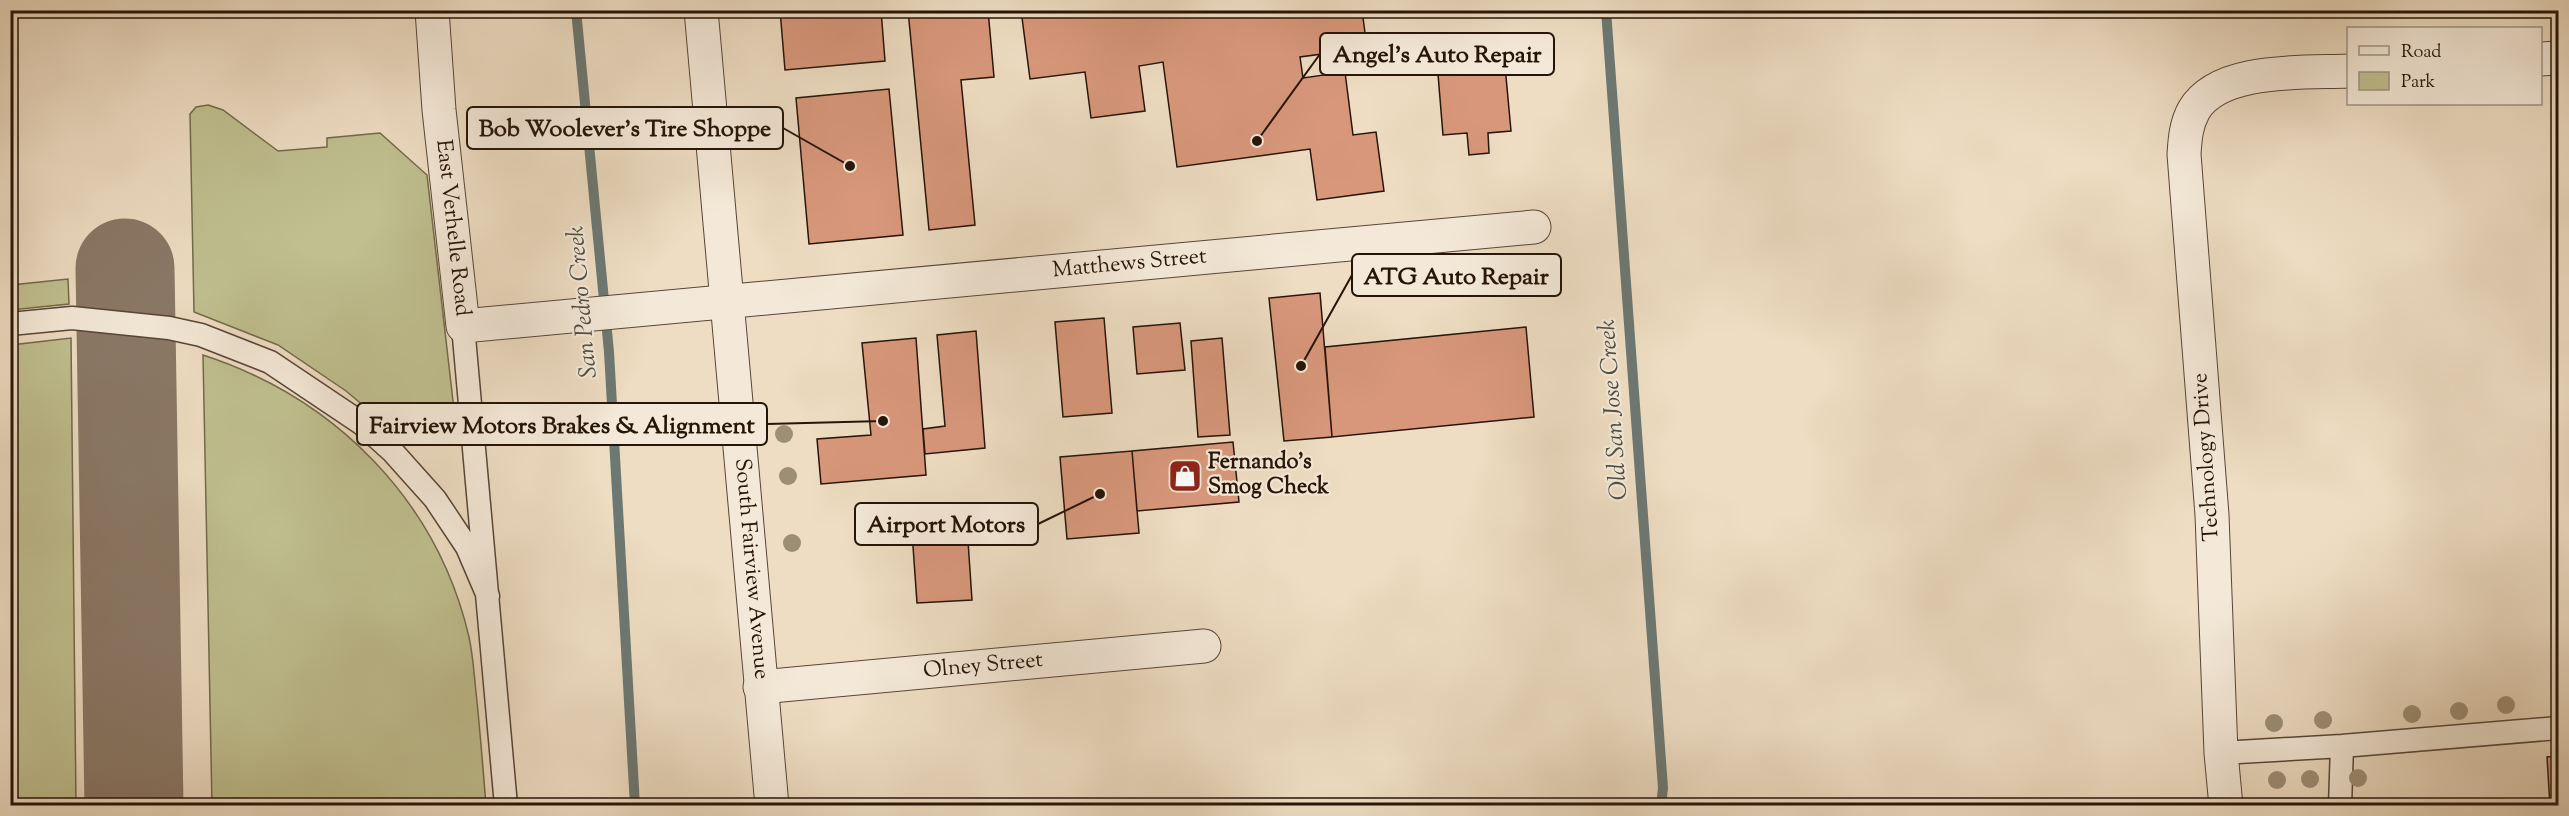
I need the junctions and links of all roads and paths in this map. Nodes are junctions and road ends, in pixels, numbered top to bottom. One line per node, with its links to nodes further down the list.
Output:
1 (432, 10): 9 (street, East Verhelle Road)
2 (701, 10): 7 (street, South Fairview Avenue)
3 (2559, 58): 4 (street)
4 (2542, 59)
5 (2347, 71): 15 (street, Technology Drive)
6 (1534, 227): 7 (street, Matthews Street)
7 (725, 302): 9 (street, East Verhelle Road); 12 (street, South Fairview Avenue)
8 (10, 324): 10 (lane)
9 (463, 326): 10 (lane)
10 (488, 596): 16 (lane)
11 (1204, 646): 12 (street, Olney Street)
12 (760, 687): 17 (street, South Fairview Avenue)
13 (2559, 728): 14 (lane)
14 (2342, 746): 15 (lane); 19 (lane)
15 (2221, 753): 18 (street, Technology Drive)
16 (506, 806)
17 (772, 806)
18 (2226, 806)
19 (2340, 806)

